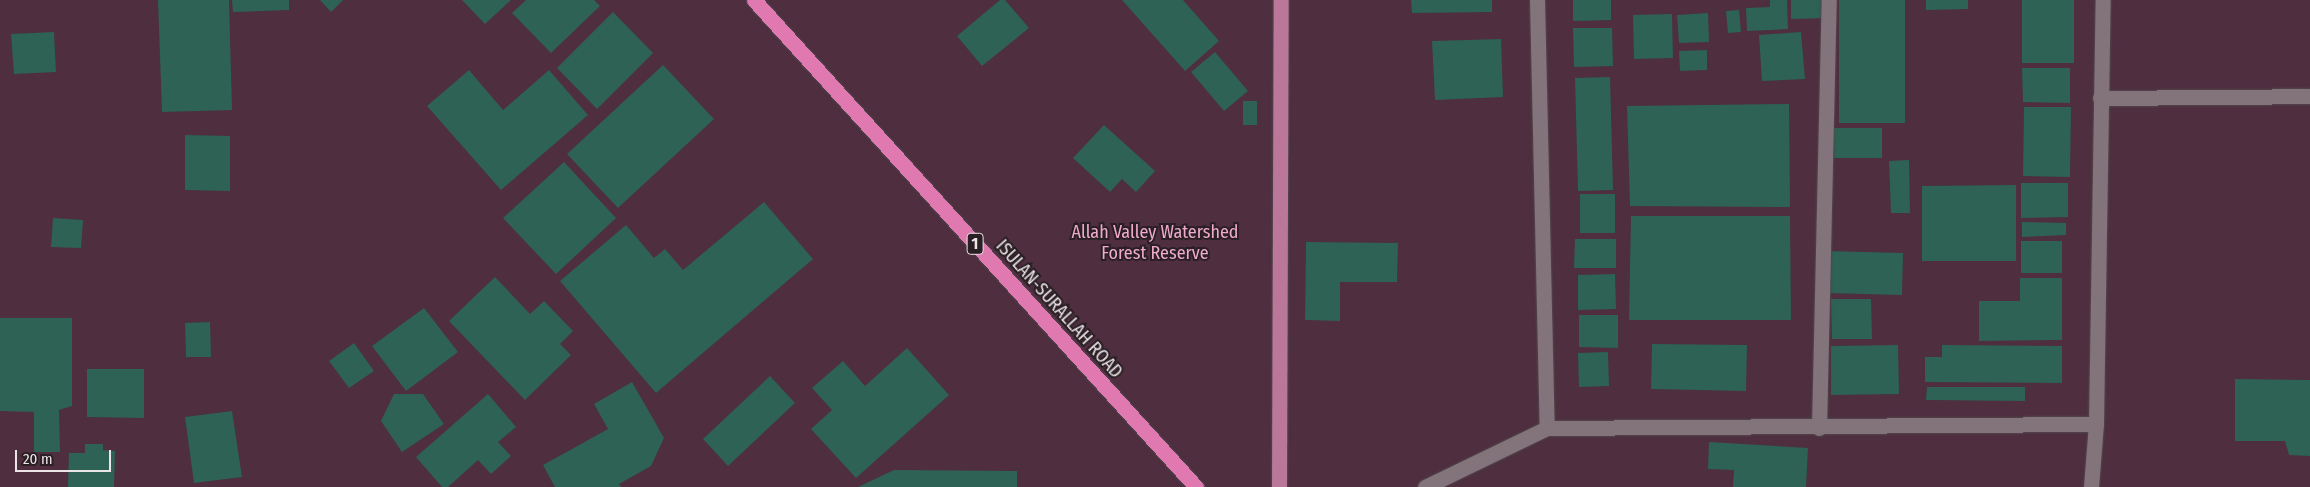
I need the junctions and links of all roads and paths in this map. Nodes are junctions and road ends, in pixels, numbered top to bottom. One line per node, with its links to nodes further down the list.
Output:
1 (754, 0): 11 (highway, ISULAN-SURALLAH ROAD / 1)
2 (1281, 0): 12 (main road)
3 (1537, 0): 9 (street)
4 (1829, 0): 10 (street)
5 (2103, 0): 7 (street)
6 (2310, 96): 7 (street)
7 (2100, 98): 8 (street)
8 (2096, 424): 10 (street); 14 (street)
9 (1547, 428): 10 (street); 13 (street)
10 (1819, 428)
11 (1196, 487)
12 (1279, 487)
13 (1425, 487)
14 (2091, 487)

